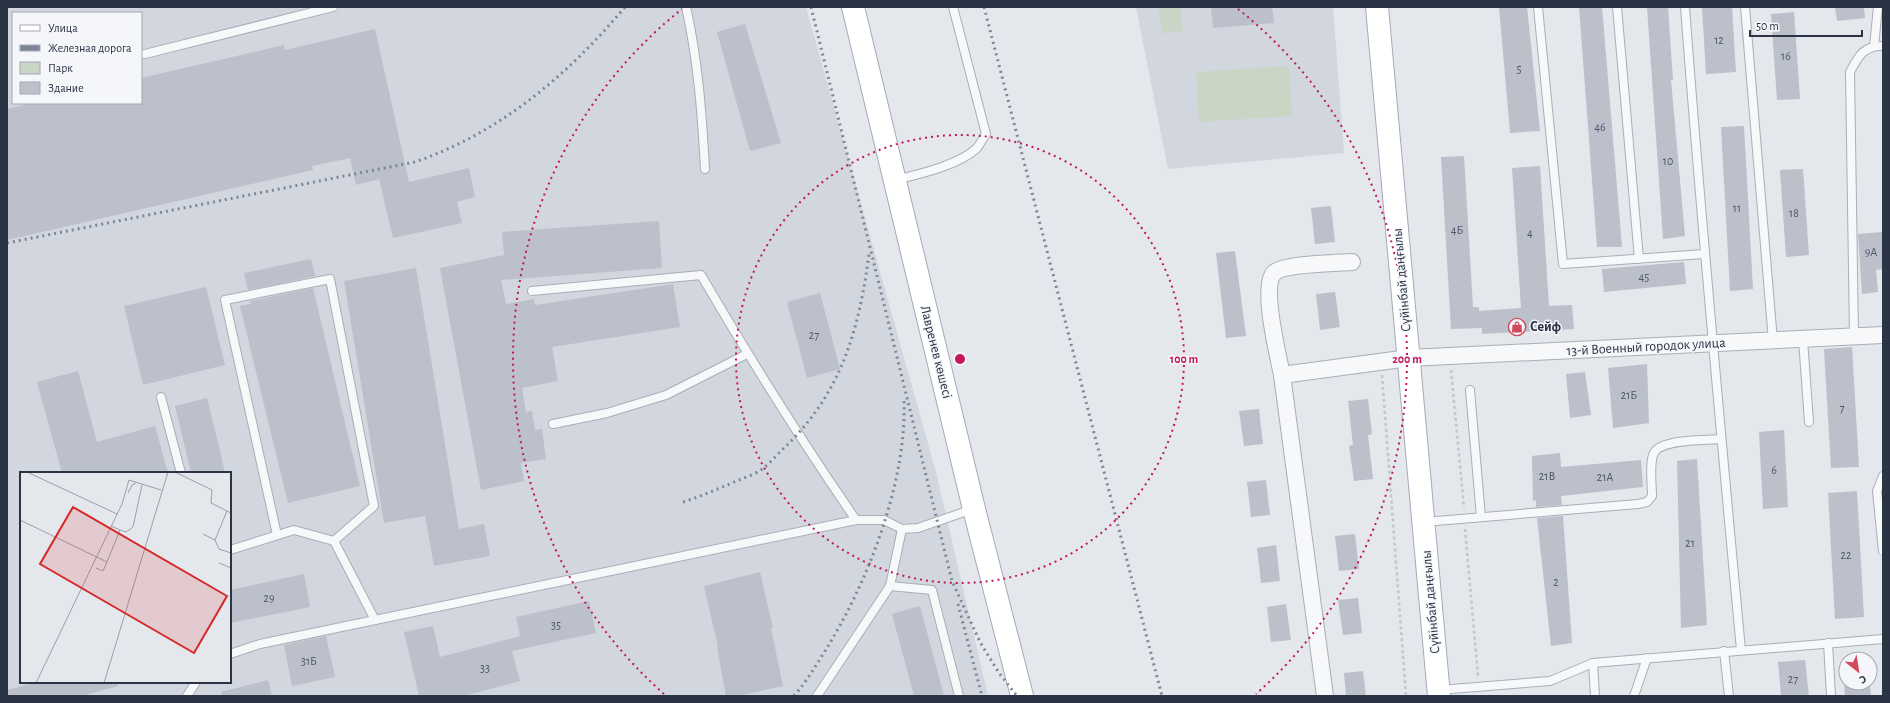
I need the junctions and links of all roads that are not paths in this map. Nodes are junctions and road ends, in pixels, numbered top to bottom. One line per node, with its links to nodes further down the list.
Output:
1 (333, 7): 13 (lane)
2 (686, 7): 14 (lane)
3 (853, 7): 15 (main road, Лавренев көшесі)
4 (953, 7): 15 (lane)
5 (1377, 7): 26 (main road, Сүйінбай даңғылы)
6 (1538, 7): 17 (lane)
7 (1617, 7): 17 (lane)
8 (1685, 7): 16 (lane)
9 (1745, 7): 23 (lane)
10 (1878, 7): 11 (lane)
11 (1874, 46): 12 (lane); 21 (lane)
12 (1883, 46)
13 (145, 54)
14 (705, 169)
15 (895, 181): 35 (main road, Лавренев көшесі)
16 (1704, 254): 17 (lane); 24 (lane)
17 (1639, 259)
18 (1352, 262): 27 (street)
19 (532, 291): 25 (lane)
20 (1883, 335): 21 (street, 13-й Военный городок улица)
21 (1854, 337): 22 (street, 13-й Военный городок улица)
22 (1804, 340): 23 (street, 13-й Военный городок улица); 30 (lane)
23 (1773, 341): 24 (street, 13-й Военный городок улица)
24 (1714, 344): 26 (street, 13-й Военный городок улица); 32 (lane)
25 (746, 354): 31 (lane); 37 (lane)
26 (1409, 358): 27 (street, 13-й Военный городок улица); 38 (main road, Сүйінбай даңғылы)
27 (1282, 375): 59 (street)
28 (1470, 390): 36 (lane)
29 (161, 397): 33 (lane)
30 (1809, 422)
31 (553, 424)
32 (1721, 439): 36 (lane); 48 (lane)
33 (181, 472)
34 (1883, 476): 43 (lane)
35 (974, 509): 39 (lane); 58 (main road, Лавренев көшесі)
36 (1480, 517): 38 (lane)
37 (856, 520): 39 (lane); 45 (lane)
38 (1424, 522): 54 (main road, Сүйінбай даңғылы)
39 (902, 529): 44 (lane)
40 (277, 535): 41 (lane); 41 (lane); 42 (lane)
41 (334, 541): 45 (lane)
42 (231, 550)
43 (1883, 551)
44 (890, 586): 56 (lane); 57 (lane)
45 (374, 620): 50 (lane)
46 (1883, 639): 47 (lane)
47 (1828, 643): 48 (lane); 63 (lane)
48 (1741, 650): 49 (lane)
49 (1724, 651): 51 (lane); 62 (lane)
50 (231, 654)
51 (1647, 658): 52 (lane); 61 (lane)
52 (1593, 663): 54 (lane); 60 (lane)
53 (195, 683): 55 (lane)
54 (1438, 693)
55 (187, 696)
56 (817, 696)
57 (959, 696)
58 (1022, 696)
59 (1325, 696)
60 (1596, 696)
61 (1634, 696)
62 (1730, 696)
63 (1831, 696)

